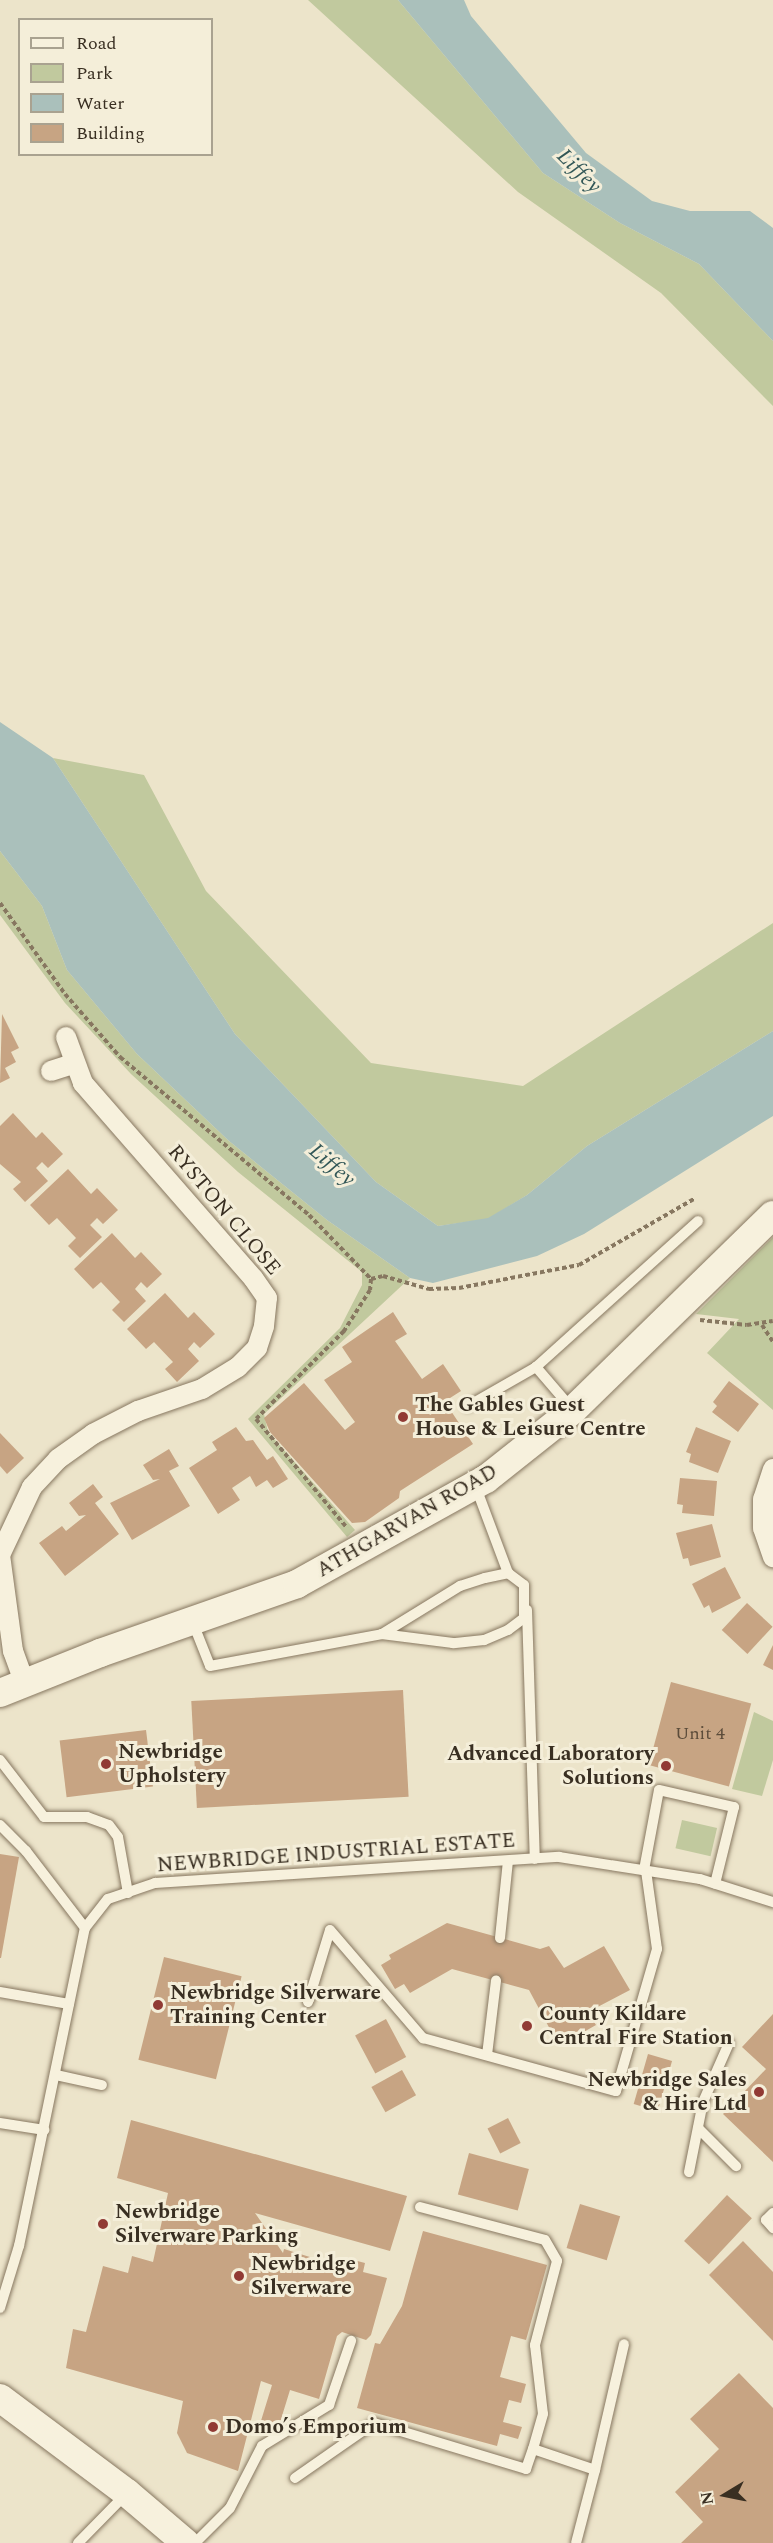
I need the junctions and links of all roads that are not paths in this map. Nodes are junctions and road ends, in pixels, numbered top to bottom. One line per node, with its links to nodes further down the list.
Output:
1 (66, 1037): 2 (street, RYSTON CLOSE)
2 (75, 1063): 3 (street); 11 (street, RYSTON CLOSE)
3 (51, 1071)
4 (773, 1215): 8 (main road, ATHGARVAN ROAD)
5 (698, 1221): 6 (lane)
6 (536, 1367): 7 (lane); 8 (lane)
7 (468, 1406)
8 (573, 1410): 10 (main road, ATHGARVAN ROAD)
9 (773, 1469): 12 (street)
10 (475, 1485): 13 (lane); 15 (main road, ATHGARVAN ROAD)
11 (0, 1555): 17 (street)
12 (773, 1557)
13 (508, 1573): 14 (lane); 16 (lane)
14 (527, 1605): 16 (lane); 20 (lane)
15 (194, 1623): 16 (lane); 17 (main road, ATHGARVAN ROAD)
16 (382, 1634)
17 (12, 1687)
18 (0, 1760): 24 (lane)
19 (0, 1825): 26 (lane)
20 (536, 1859): 21 (lane, NEWBRIDGE INDUSTRIAL ESTATE); 22 (lane, NEWBRIDGE INDUSTRIAL ESTATE)
21 (508, 1861): 24 (lane, NEWBRIDGE INDUSTRIAL ESTATE); 27 (lane)
22 (645, 1870): 23 (lane, NEWBRIDGE INDUSTRIAL ESTATE); 23 (lane); 33 (lane)
23 (715, 1884): 25 (lane, NEWBRIDGE INDUSTRIAL ESTATE)
24 (128, 1893): 26 (lane, NEWBRIDGE INDUSTRIAL ESTATE)
25 (773, 1902)
26 (85, 1928): 31 (lane, NEWBRIDGE INDUSTRIAL ESTATE)
27 (500, 1938)
28 (496, 1981): 33 (lane)
29 (0, 1992): 31 (lane)
30 (308, 2002): 33 (lane)
31 (69, 2004): 34 (lane, NEWBRIDGE INDUSTRIAL ESTATE)
32 (729, 2043): 37 (lane)
33 (487, 2055)
34 (56, 2075): 35 (lane); 38 (lane, NEWBRIDGE INDUSTRIAL ESTATE)
35 (102, 2085)
36 (0, 2123): 38 (lane)
37 (698, 2128): 39 (lane); 40 (lane)
38 (44, 2130): 44 (lane, NEWBRIDGE INDUSTRIAL ESTATE)
39 (736, 2166)
40 (689, 2172)
41 (420, 2207): 48 (lane)
42 (773, 2213): 43 (lane)
43 (773, 2228)
44 (0, 2308)
45 (351, 2341): 54 (lane)
46 (624, 2344): 49 (lane)
47 (0, 2398): 51 (main road)
48 (533, 2449): 49 (lane); 50 (lane)
49 (595, 2470): 55 (lane)
50 (295, 2478)
51 (127, 2493): 52 (lane); 53 (main road)
52 (78, 2543)
53 (186, 2543)
54 (195, 2543)
55 (576, 2543)

